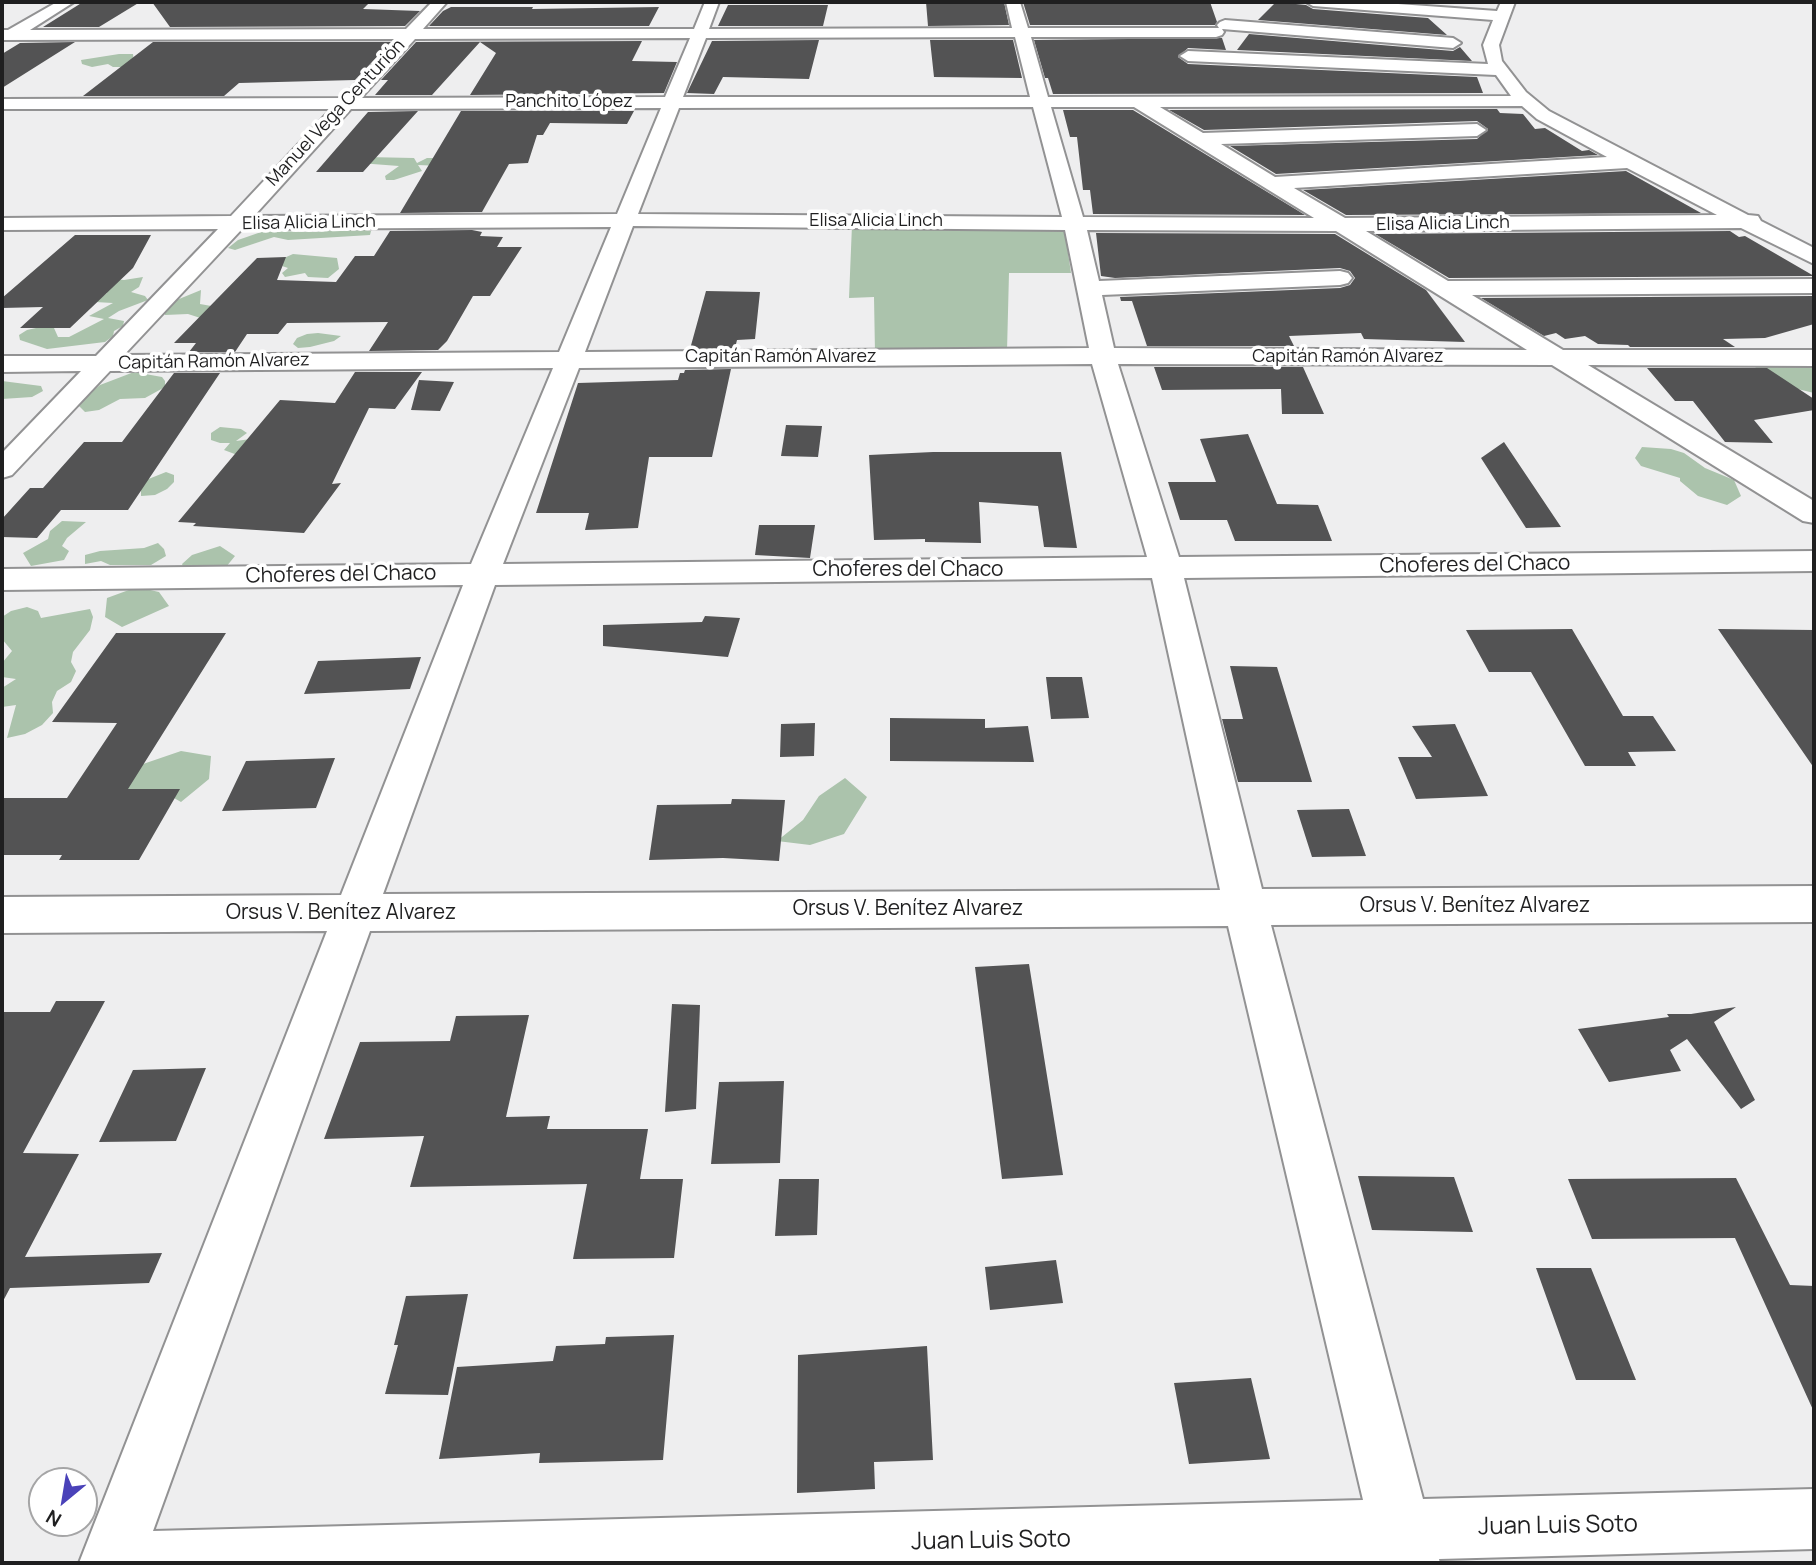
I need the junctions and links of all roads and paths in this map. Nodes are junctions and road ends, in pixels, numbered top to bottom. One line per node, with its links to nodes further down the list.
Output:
1 (67, 2): 11 (street)
2 (440, 2): 10 (street, Manuel Vega Centurión)
3 (1013, 2): 9 (street)
4 (1313, 2): 5 (street)
5 (1505, 9): 12 (street)
6 (1243, 10): 8 (street)
7 (706, 17): 9 (street); 10 (street); 18 (street)
8 (1221, 29): 9 (street); 12 (street); 13 (street)
9 (1020, 32): 15 (street)
10 (410, 33): 11 (street); 19 (street, Manuel Vega Centurión)
11 (5, 37)
12 (1478, 45): 13 (street)
13 (1501, 70): 17 (street)
14 (1157, 83): 16 (street)
15 (1041, 101): 16 (street, Panchito López); 18 (street, Panchito López); 26 (street)
16 (1137, 101): 17 (street, Panchito López); 22 (street)
17 (1526, 101): 23 (street)
18 (672, 102): 19 (street, Panchito López); 25 (street)
19 (344, 103): 20 (street, Panchito López); 29 (street, Manuel Vega Centurión)
20 (2, 104)
21 (1477, 130): 22 (street)
22 (1199, 139): 24 (street)
23 (1629, 162): 24 (street); 27 (street)
24 (1271, 183): 30 (street)
25 (625, 220): 26 (street, Elisa Alicia Linch); 29 (street, Elisa Alicia Linch); 37 (street)
26 (1074, 222): 30 (street, Elisa Alicia Linch); 35 (street)
27 (1749, 222): 30 (street, Elisa Alicia Linch); 31 (street)
28 (2, 224): 29 (street, Elisa Alicia Linch)
29 (235, 224): 41 (street, Manuel Vega Centurión)
30 (1340, 225): 34 (street)
31 (1814, 257)
32 (1340, 278): 35 (street)
33 (1814, 286): 34 (street)
34 (1446, 288): 38 (street)
35 (1088, 289): 36 (street)
36 (1103, 356): 37 (street, Capitán Ramón Alvarez); 38 (street, Capitán Ramón Alvarez); 45 (street)
37 (570, 358): 41 (street, Capitán Ramón Alvarez); 46 (street)
38 (1560, 358): 39 (street, Capitán Ramón Alvarez); 43 (street)
39 (1814, 358)
40 (2, 364): 41 (street, Capitán Ramón Alvarez)
41 (100, 364): 42 (street, Manuel Vega Centurión)
42 (2, 469)
43 (1814, 514)
44 (1814, 561): 45 (street, Choferes del Chaco)
45 (1166, 568): 46 (street, Choferes del Chaco); 49 (street)
46 (483, 574): 47 (street, Choferes del Chaco); 50 (street)
47 (2, 579)
48 (1814, 904): 49 (street, Orsus V. Benítez Alvarez)
49 (1245, 907): 50 (street, Orsus V. Benítez Alvarez); 53 (street)
50 (355, 913): 51 (street, Orsus V. Benítez Alvarez); 54 (street)
51 (2, 915)
52 (1814, 1519): 53 (street, Juan Luis Soto)
53 (1405, 1547): 55 (street, Juan Luis Soto)
54 (110, 1563)
55 (126, 1563)

